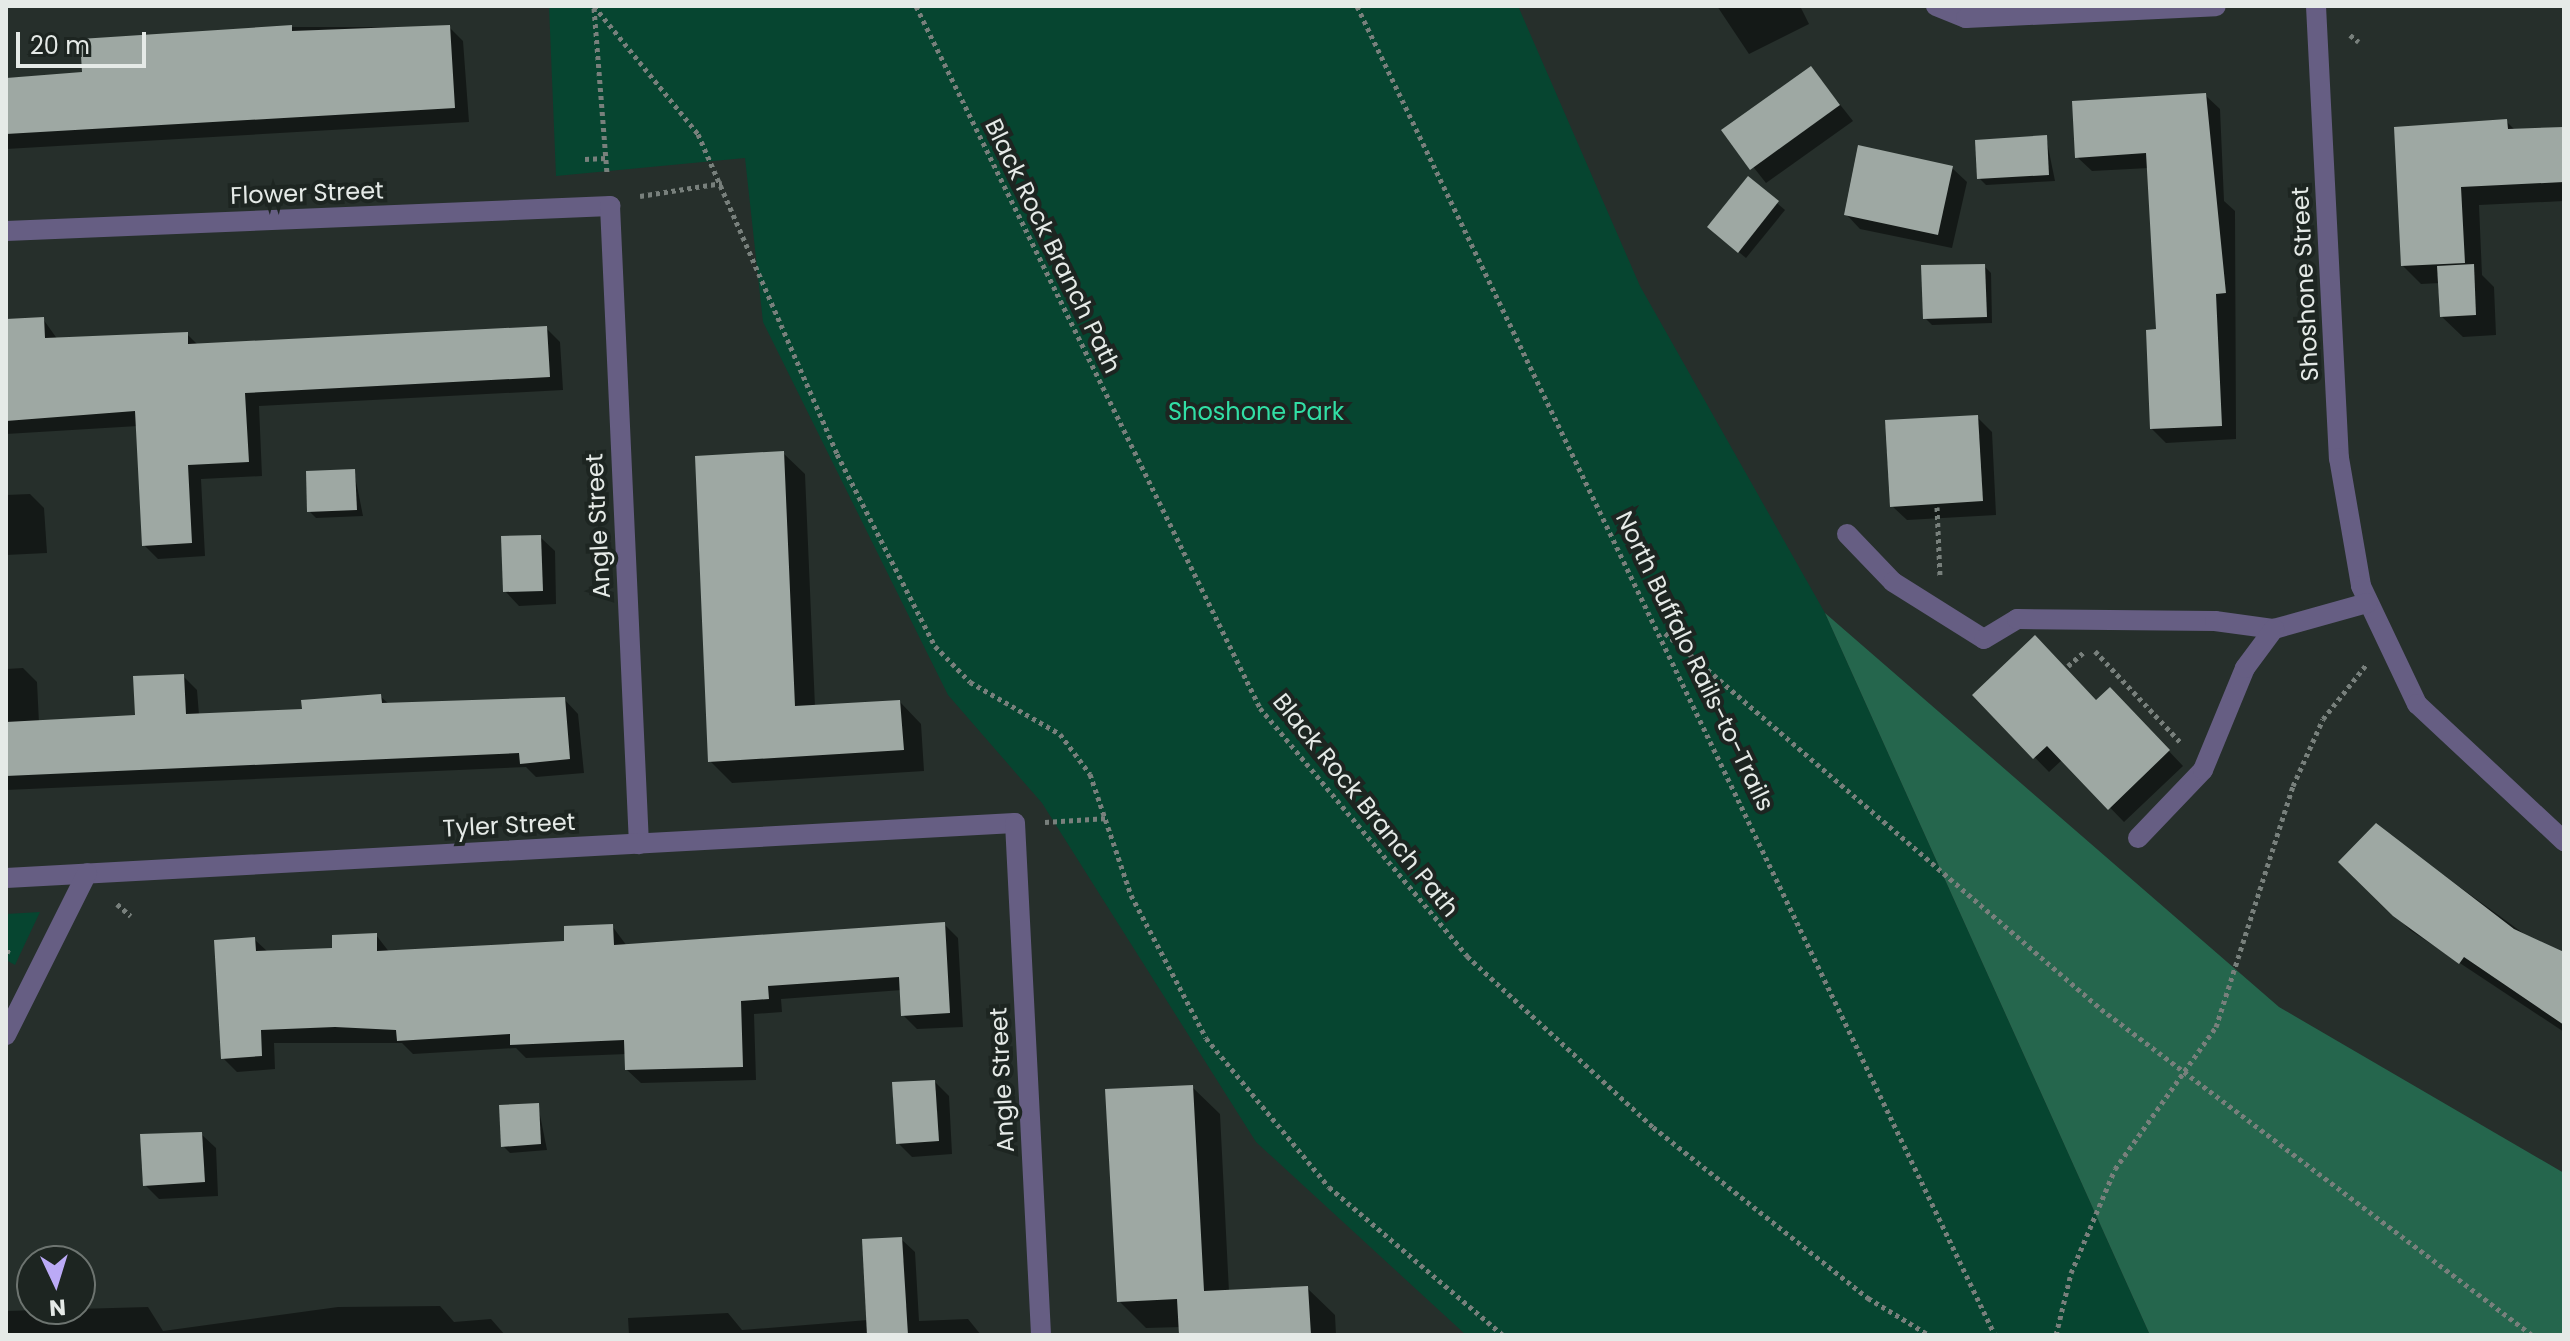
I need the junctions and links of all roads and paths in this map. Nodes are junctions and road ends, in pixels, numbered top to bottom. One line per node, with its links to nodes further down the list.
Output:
1 (594, 6): 9 (path); 11 (path)
2 (916, 6): 40 (path, Black Rock Branch Path)
3 (1357, 6): 19 (path, North Buffalo Rails-to-Trails)
4 (1936, 6): 5 (street)
5 (2216, 6)
6 (2316, 6): 17 (street, Shoshone Street)
7 (2350, 34): 8 (path)
8 (2359, 42)
9 (606, 158): 10 (path); 12 (path)
10 (585, 159)
11 (722, 183): 12 (path); 25 (path)
12 (619, 202): 13 (street, Flower Street); 30 (street, Angle Street)
13 (6, 231)
14 (1937, 507): 16 (path)
15 (1847, 534): 18 (street)
16 (1941, 589)
17 (2367, 603): 18 (street); 29 (street, Shoshone Street)
18 (2274, 629): 28 (street)
19 (1661, 630): 37 (path); 41 (path, North Buffalo Rails-to-Trails)
20 (2068, 666): 22 (path)
21 (2363, 667): 37 (path)
22 (2149, 709): 23 (path); 24 (path)
23 (2141, 716)
24 (2181, 743)
25 (1108, 818): 26 (path); 39 (path)
26 (1057, 821)
27 (1015, 823): 30 (street, Tyler Street); 38 (street, Angle Street)
28 (2138, 838)
29 (2564, 841)
30 (639, 844): 31 (street, Tyler Street)
31 (87, 873): 32 (street, Tyler Street); 35 (street)
32 (6, 878)
33 (116, 903): 34 (path)
34 (131, 916)
35 (14, 999): 36 (street)
36 (6, 1035)
37 (2187, 1077): 42 (path); 43 (path)
38 (1041, 1335)
39 (1503, 1335)
40 (1929, 1335)
41 (1995, 1335)
42 (2056, 1335)
43 (2532, 1335)

